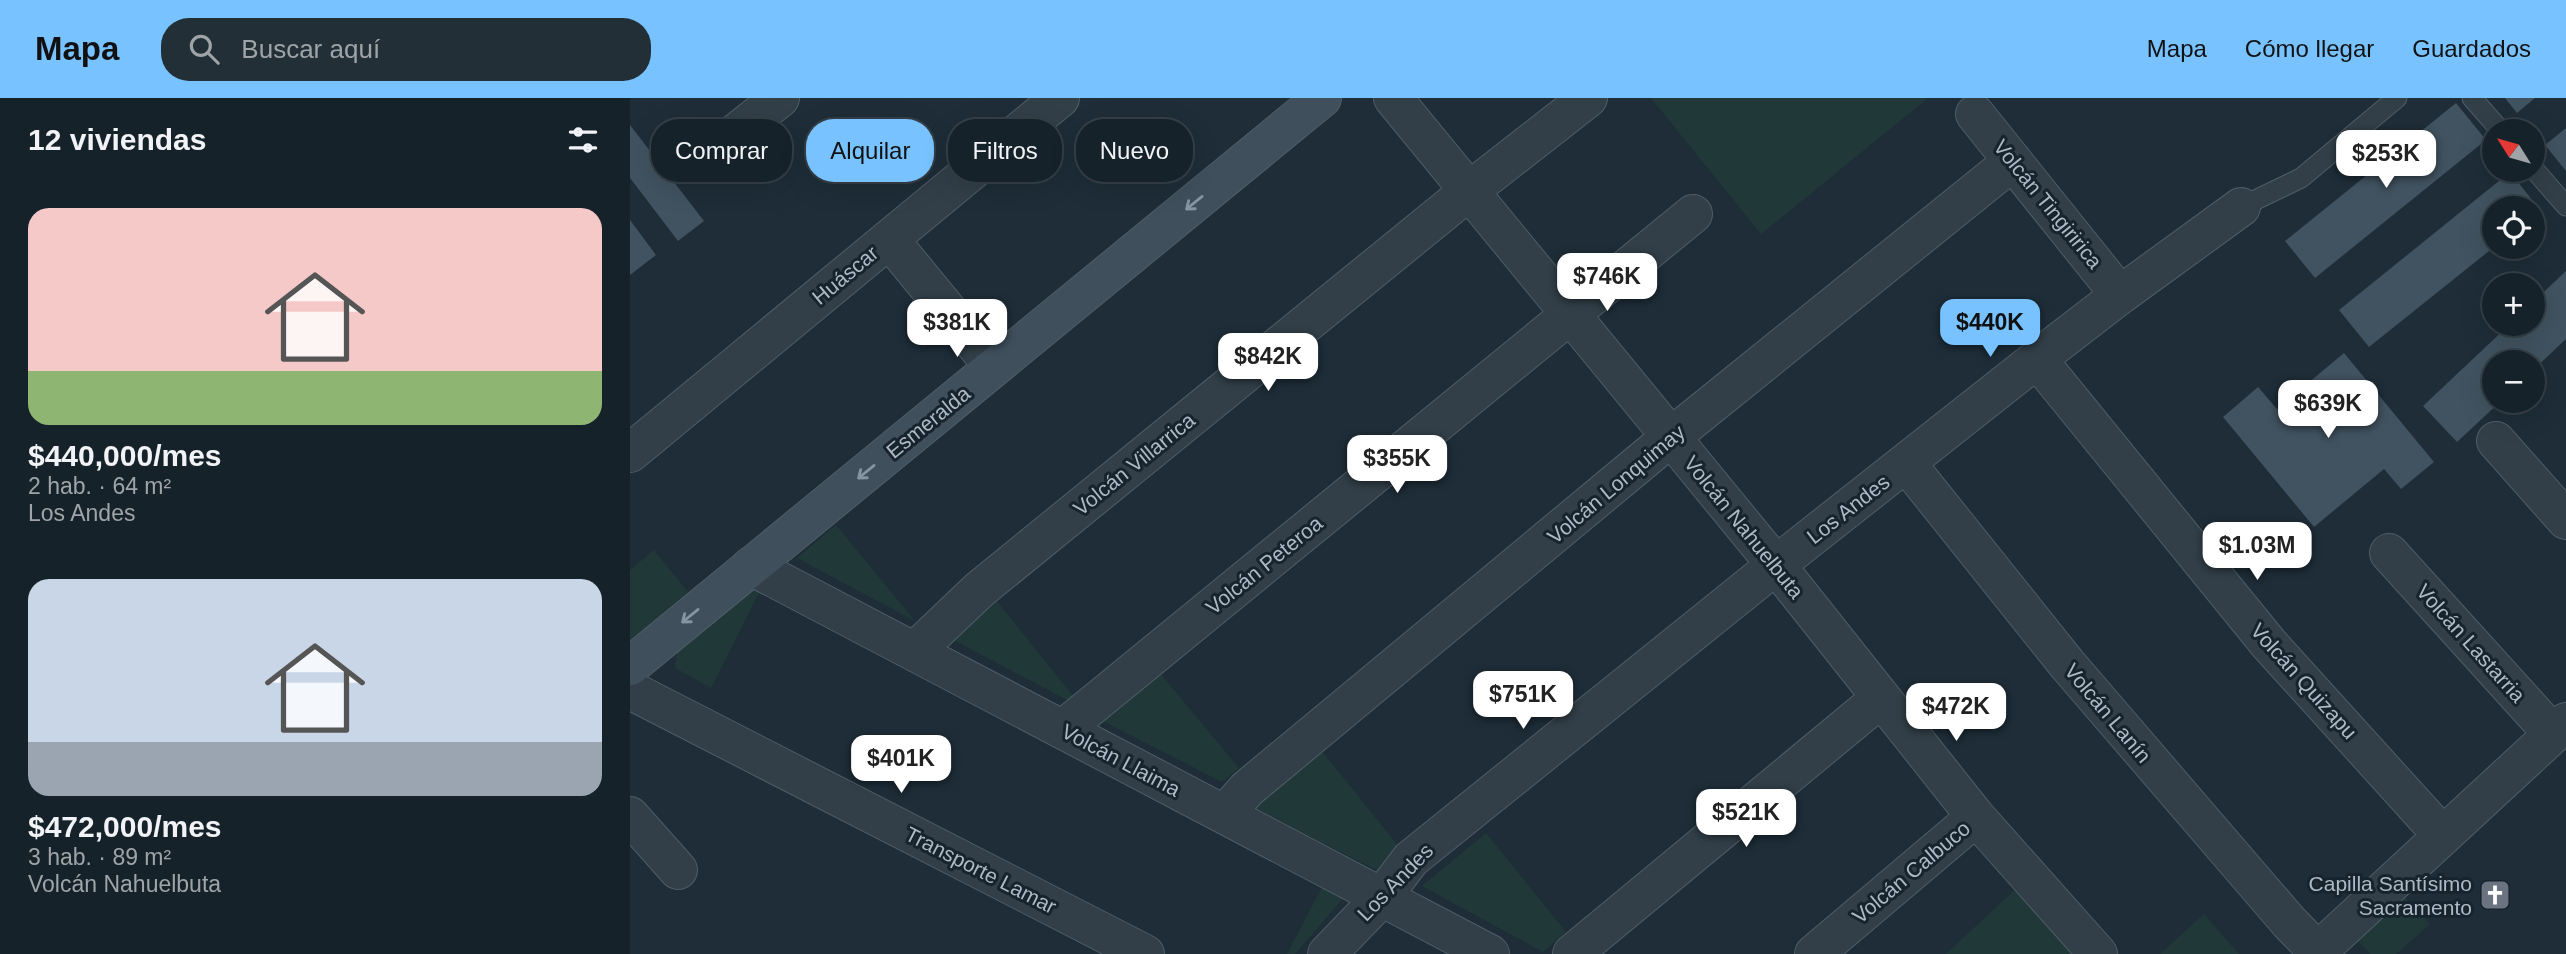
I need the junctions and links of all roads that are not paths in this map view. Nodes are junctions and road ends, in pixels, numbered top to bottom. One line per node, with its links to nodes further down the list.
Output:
1 (780, 98): 9 (street)
2 (1060, 98): 17 (street, Huáscar)
3 (1322, 98): 21 (street, Esmeralda, one-way to 21)
4 (1393, 98): 13 (street, Volcán Nahuelbuta)
5 (1588, 98): 13 (street, Volcán Villarrica)
6 (2397, 98): 15 (lane, Los Andes)
7 (2472, 98): 10 (lane)
8 (1975, 114): 11 (street, Volcán Tingiririca)
9 (753, 119)
10 (2490, 119)
11 (2013, 161): 18 (street, Volcán Tingiririca); 22 (street, Volcán Lonquimay)
12 (2545, 182): 14 (lane)
13 (1469, 191): 19 (street, Volcán Nahuelbuta); 30 (street, Volcán Villarrica)
14 (2566, 206)
15 (2241, 207): 18 (street, Los Andes)
16 (1693, 214): 19 (street, Volcán Peteroa)
17 (889, 239): 21 (street); 24 (street, Huáscar)
18 (2120, 295): 20 (street, Los Andes)
19 (1570, 314): 22 (street, Volcán Nahuelbuta); 35 (street, Volcán Peteroa)
20 (2037, 359): 25 (street, Los Andes); 39 (street, Volcán Quizapu)
21 (994, 367): 29 (street, Esmeralda, one-way to 29)
22 (1671, 438): 28 (street, Volcán Nahuelbuta); 36 (street, Volcán Lonquimay)
23 (2496, 441): 26 (street)
24 (630, 453)
25 (1907, 464): 28 (street, Los Andes); 42 (street, Volcán Lanín)
26 (2561, 503)
27 (2389, 552): 34 (street, Volcán Lastarria)
28 (1776, 565): 33 (street, Volcán Nahuelbuta); 41 (street, Los Andes)
29 (751, 566): 30 (street, Volcán Llaima); 31 (street, Esmeralda, one-way to 31)
30 (915, 651): 35 (street, Volcán Llaima)
31 (630, 666)
32 (630, 690): 43 (street, Transporte Lamar)
33 (1881, 698): 38 (street, Volcán Nahuelbuta); 46 (street)
34 (2559, 728): 39 (street)
35 (1063, 729): 36 (street, Volcán Llaima)
36 (1225, 814): 41 (street, Volcán Llaima)
37 (630, 816): 40 (street)
38 (1976, 817): 47 (street, Volcán Calbuco); 48 (street, Volcán Nahuelbuta)
39 (2443, 836): 42 (street)
40 (678, 870)
41 (1382, 897): 44 (street, Los Andes); 45 (street, Volcán Llaima)
42 (2318, 953)
43 (1145, 954)
44 (1327, 954)
45 (1490, 954)
46 (1572, 954)
47 (1814, 954)
48 (2098, 954)

